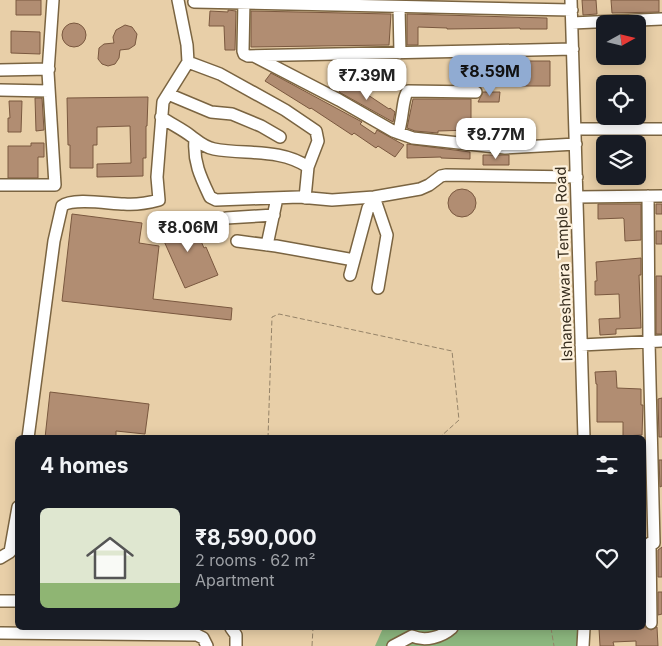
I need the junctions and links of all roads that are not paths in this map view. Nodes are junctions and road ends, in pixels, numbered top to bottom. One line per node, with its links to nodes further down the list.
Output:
1 (53, 0): 14 (street)
2 (178, 0): 13 (street)
3 (194, 2): 4 (street)
4 (244, 2): 5 (street); 12 (street)
5 (281, 2): 7 (street)
6 (571, 5): 7 (street); 9 (street, Ishaneshwara Temple Road)
7 (399, 7): 11 (street)
8 (662, 19): 9 (street)
9 (572, 23): 10 (street, Ishaneshwara Temple Road)
10 (573, 49): 11 (street); 21 (street, Ishaneshwara Temple Road)
11 (400, 53): 12 (street)
12 (253, 56): 23 (street)
13 (188, 62): 19 (street); 27 (street)
14 (49, 69): 15 (street); 17 (street)
15 (0, 70)
16 (0, 90): 17 (street)
17 (50, 90): 29 (street)
18 (476, 92): 23 (street)
19 (168, 94): 20 (street); 24 (street)
20 (162, 117): 25 (street); 47 (street)
21 (575, 129): 22 (street); 26 (street, Ishaneshwara Temple Road)
22 (662, 129)
23 (398, 133): 26 (street)
24 (280, 137)
25 (195, 140): 27 (street); 33 (street)
26 (576, 144): 28 (street, Ishaneshwara Temple Road)
27 (308, 167): 34 (street)
28 (577, 177): 32 (street, Ishaneshwara Temple Road); 35 (street)
29 (0, 185)
30 (648, 196): 31 (street); 32 (street); 44 (street)
31 (662, 196)
32 (577, 197): 45 (street, Ishaneshwara Temple Road)
33 (277, 198): 34 (street); 36 (street)
34 (305, 198): 35 (street)
35 (375, 199): 40 (street); 42 (street)
36 (274, 215): 37 (street); 39 (street)
37 (226, 218)
38 (237, 241): 39 (street)
39 (267, 245): 40 (street)
40 (354, 260): 41 (street)
41 (350, 276)
42 (378, 288)
43 (662, 341): 44 (street)
44 (649, 342): 45 (street); 46 (street)
45 (582, 345): 48 (street, Ishaneshwara Temple Road)
46 (656, 394): 50 (street)
47 (28, 435)
48 (584, 435)
49 (15, 524): 51 (street)
50 (652, 543): 54 (street)
51 (0, 558)
52 (0, 600): 53 (street)
53 (15, 601)
54 (652, 623)
55 (232, 630): 63 (street)
56 (449, 630): 64 (street)
57 (584, 630): 65 (street)
58 (0, 633): 59 (street)
59 (65, 634): 60 (street); 61 (street)
60 (135, 640): 62 (street)
61 (65, 646)
62 (206, 646)
63 (236, 646)
64 (392, 646)
65 (583, 646)

